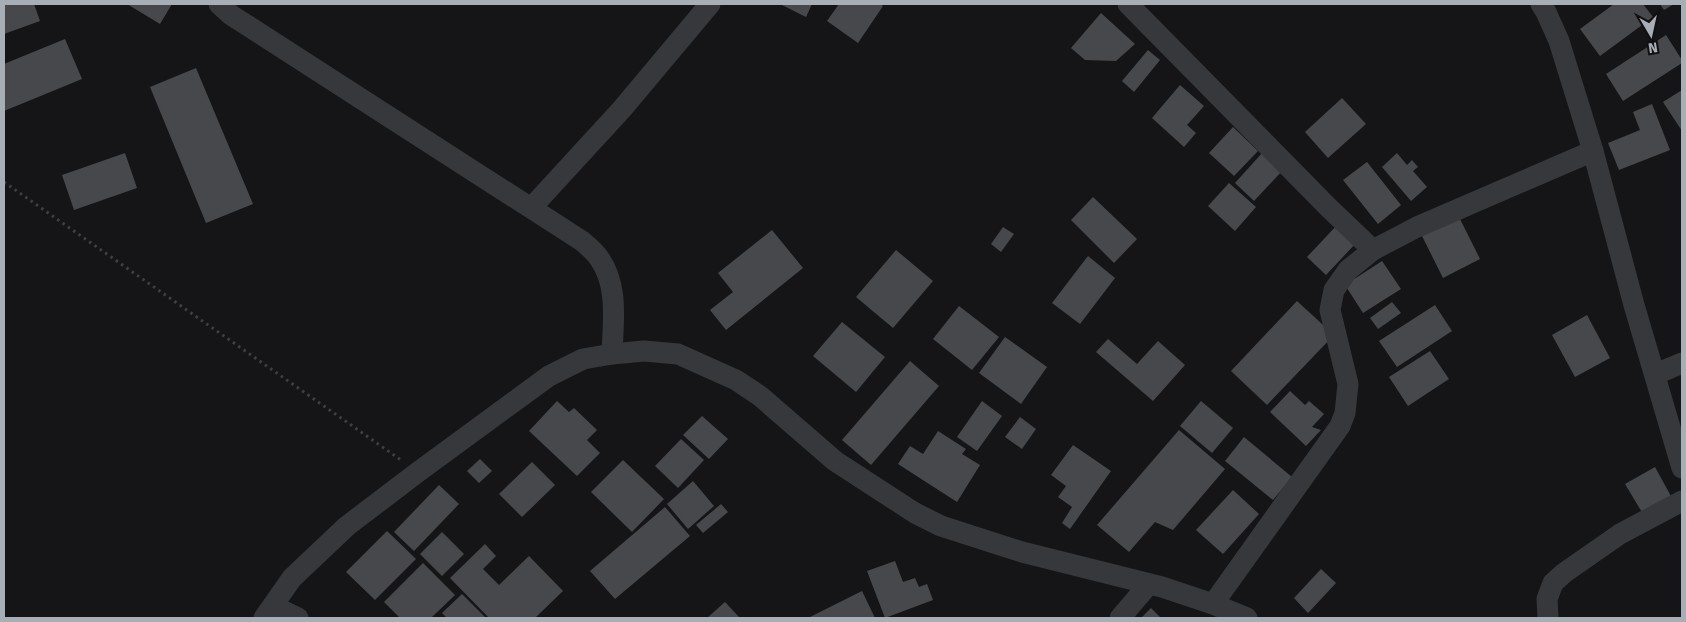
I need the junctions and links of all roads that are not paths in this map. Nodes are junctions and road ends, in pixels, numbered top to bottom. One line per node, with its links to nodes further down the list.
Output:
1 (219, 4): 6 (street)
2 (710, 4): 6 (street)
3 (1128, 4): 7 (street)
4 (1541, 4): 5 (street)
5 (1593, 151): 7 (street); 10 (street)
6 (532, 208): 8 (street)
7 (1373, 250): 14 (street)
8 (612, 354): 13 (street); 15 (street)
9 (1682, 363): 10 (street)
10 (1656, 374): 11 (street)
11 (1682, 468)
12 (1682, 501): 19 (street)
13 (1149, 584): 14 (street); 17 (street)
14 (1213, 604): 18 (street)
15 (269, 612): 16 (street)
16 (298, 618)
17 (1120, 618)
18 (1247, 618)
19 (1548, 618)

